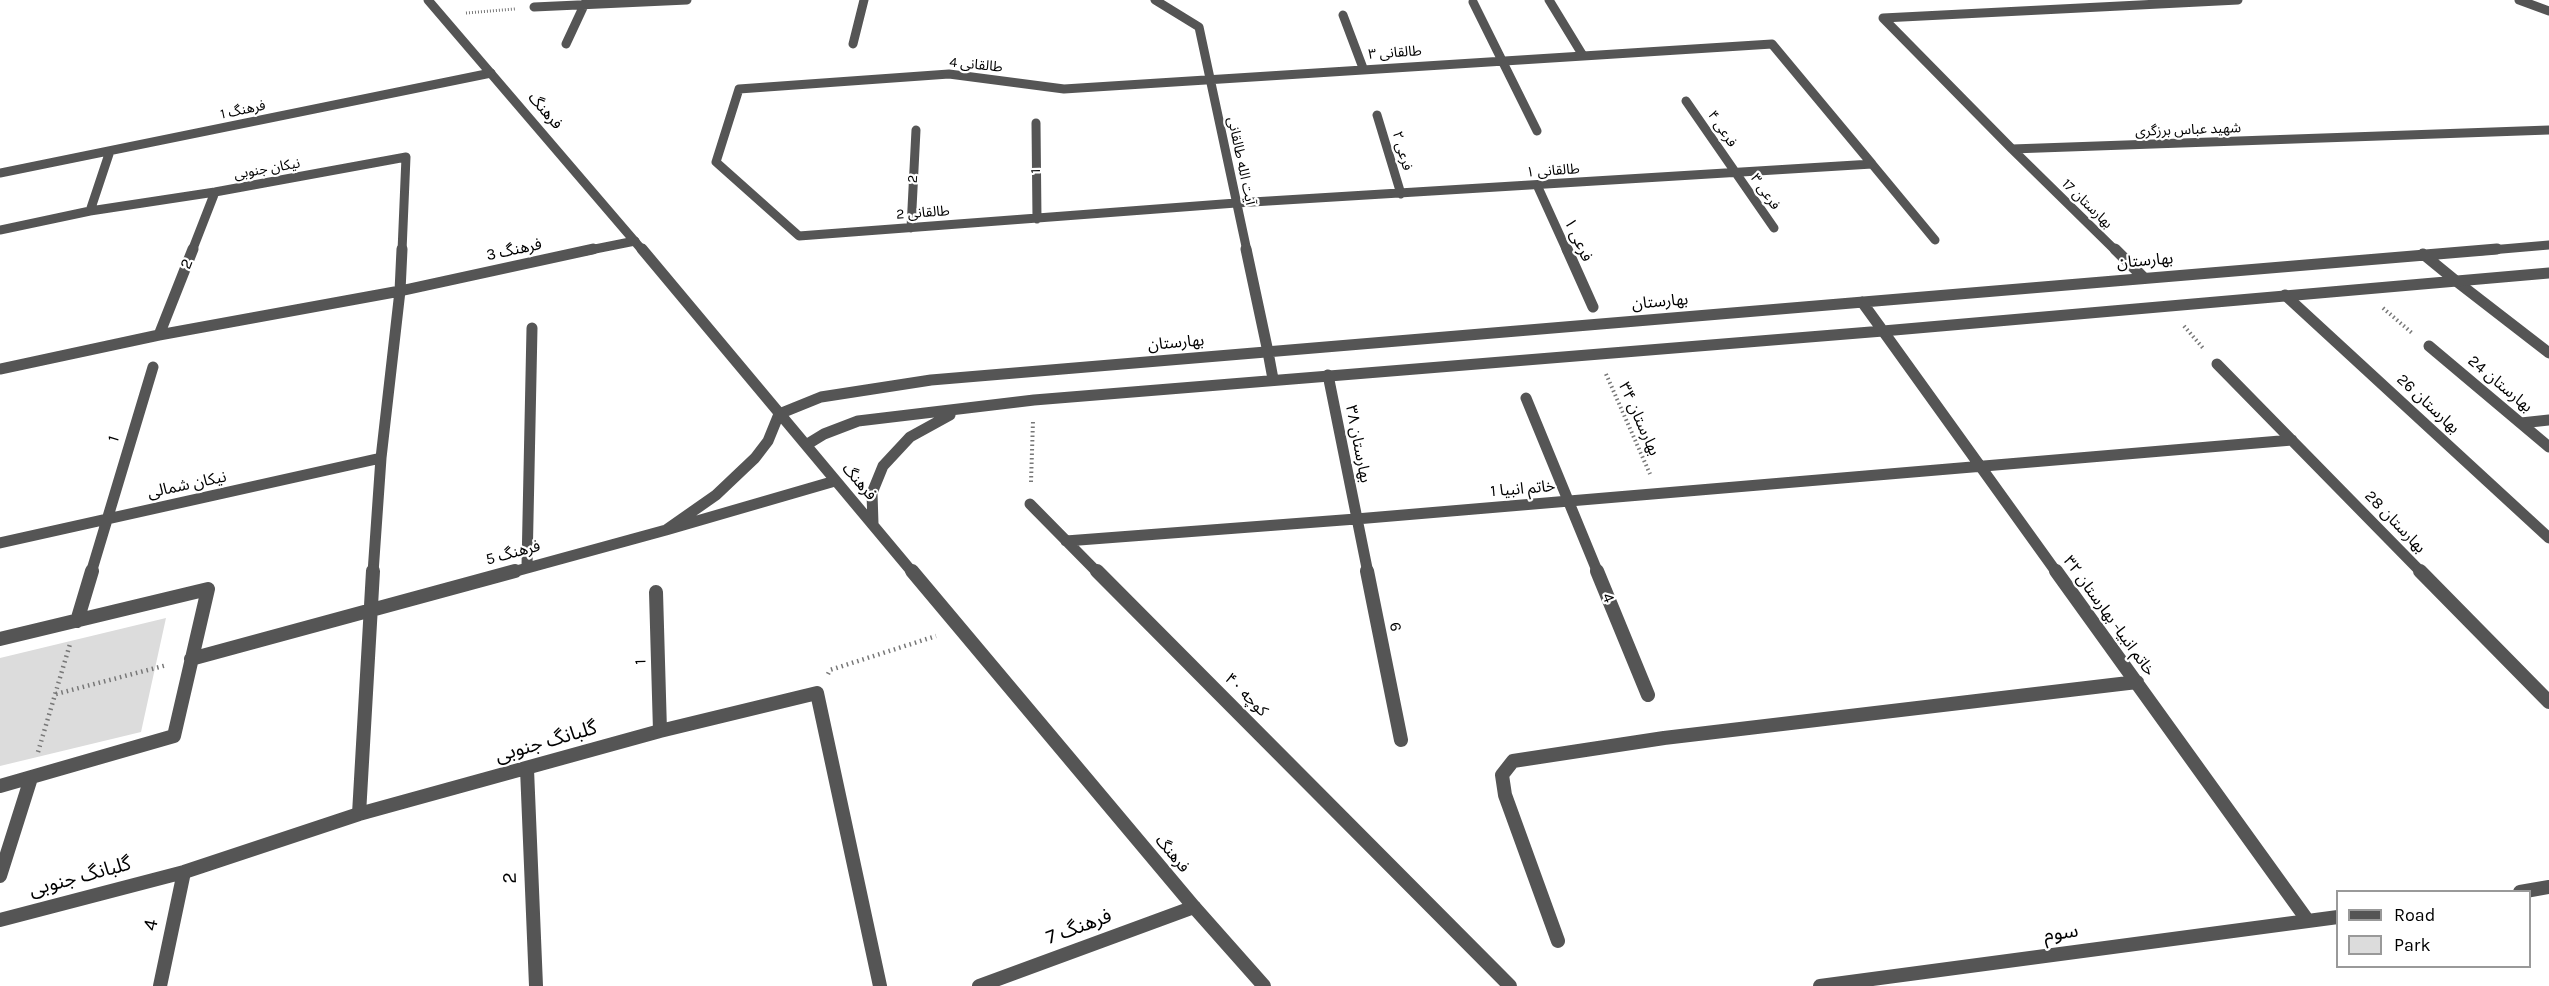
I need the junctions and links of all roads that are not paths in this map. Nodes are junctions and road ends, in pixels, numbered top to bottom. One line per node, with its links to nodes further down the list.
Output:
1 (428, 0): 18 (street, فرهنگ)
2 (687, 0): 8 (street)
3 (864, 0): 14 (street)
4 (1155, 0): 19 (street, آیت الله طالقانی)
5 (1549, 0): 15 (street)
6 (2238, 0): 27 (street)
7 (2518, 0): 11 (street)
8 (586, 2): 10 (street); 13 (street)
9 (1473, 2): 16 (street)
10 (534, 7)
11 (2549, 11)
12 (1343, 15): 17 (street)
13 (566, 44)
14 (853, 44)
15 (1582, 54): 16 (street, طالقانی ۳); 29 (street, طالقانی ۳)
16 (1502, 59): 17 (street, طالقانی ۳); 26 (street)
17 (1363, 68): 19 (street, طالقانی ۳)
18 (491, 73): 28 (street, فرهنگ 1); 42 (street, فرهنگ)
19 (1210, 78): 20 (street, طالقانی 4); 35 (street, آیت الله طالقانی)
20 (739, 89): 38 (street, طالقانی 2)
21 (1686, 101): 31 (street, فرعی ۴)
22 (1377, 115): 34 (street, فرعی ۲)
23 (1036, 123): 37 (street, 1)
24 (916, 130): 38 (street, 2)
25 (2549, 130): 27 (street, شهید عباس برزگری)
26 (1537, 131)
27 (2012, 149): 46 (street, بهارستان 17)
28 (110, 151): 30 (street, فرهنگ 1); 36 (street)
29 (1872, 164): 31 (street, طالقانی ۱); 41 (street)
30 (0, 173)
31 (1735, 173): 32 (street, طالقانی ۱); 39 (street, فرعی ۳)
32 (1537, 185): 34 (street, طالقانی ۱); 51 (street, فرعی ۱)
33 (215, 192): 36 (street, نیکان جنوبی); 48 (street, نیکان جنوبی); 54 (street, 2)
34 (1401, 194): 35 (street, طالقانی ۱)
35 (1236, 203): 37 (street, طالقانی 2); 56 (street, آیت الله طالقانی)
36 (90, 211): 40 (street, نیکان جنوبی)
37 (1037, 219): 38 (street, طالقانی 2)
38 (911, 228)
39 (1774, 228)
40 (0, 230)
41 (1935, 240)
42 (636, 242): 48 (street, فرهنگ 3); 65 (street, فرهنگ)
43 (2549, 245): 44 (street, بهارستان)
44 (2423, 254): 46 (street, بهارستان); 47 (street)
45 (2549, 273): 47 (street)
46 (2144, 278): 50 (street, بهارستان)
47 (2456, 281): 49 (street); 57 (street)
48 (400, 291): 54 (street, فرهنگ 3); 71 (street)
49 (2285, 295): 53 (street); 80 (street, بهارستان 26)
50 (1862, 302): 53 (street, خاتم انبیا- بهارستان ۳۲); 56 (street, بهارستان)
51 (1593, 307)
52 (532, 328): 83 (street)
53 (1883, 331): 61 (street); 72 (street, خاتم انبیا- بهارستان ۳۲)
54 (159, 335): 60 (street, فرهنگ 3)
55 (2429, 346): 67 (street, بهارستان 24)
56 (1268, 352): 62 (street, آیت الله طالقانی); 65 (street, بهارستان)
57 (2549, 353)
58 (2217, 364): 68 (street, بهارستان 28)
59 (153, 368): 76 (street, 1)
60 (0, 369)
61 (1328, 375): 62 (street); 77 (street, بهارستان ۳۸)
62 (1273, 380): 64 (street)
63 (1526, 398): 74 (street, 4)
64 (964, 408): 69 (street); 78 (street)
65 (779, 414): 69 (street, فرهنگ); 79 (street, فرهنگ 5)
66 (2549, 420): 67 (street)
67 (2521, 423): 70 (street, بهارستان 24)
68 (2292, 440): 72 (street, خاتم انبیا 1); 91 (street, بهارستان 28)
69 (806, 445): 73 (street, فرهنگ)
70 (2549, 447)
71 (381, 458): 76 (street, نیکان شمالی); 85 (street)
72 (1982, 467): 74 (street, خاتم انبیا 1); 89 (street, خاتم انبیا- بهارستان ۳۲)
73 (835, 481): 78 (street, فرهنگ); 79 (street, فرهنگ 5)
74 (1568, 502): 77 (street, خاتم انبیا 1); 90 (street, 4)
75 (1030, 504): 81 (street, کوچه ۴۰)
76 (107, 519): 82 (street, نیکان شمالی); 86 (street)
77 (1356, 519): 81 (street, خاتم انبیا 1); 93 (street, 6)
78 (873, 524): 102 (street, فرهنگ)
79 (666, 530): 83 (street, فرهنگ 5)
80 (2549, 538)
81 (1066, 541): 112 (street, کوچه ۴۰)
82 (0, 543)
83 (527, 566): 85 (street, فرهنگ 5)
84 (656, 592): 92 (street, 1)
85 (370, 610): 88 (street, فرهنگ 5); 97 (street)
86 (77, 621): 87 (street); 88 (street)
87 (0, 639)
88 (191, 659): 95 (street)
89 (2137, 682): 105 (street, خاتم انبیا- بهارستان ۳۲); 106 (street)
90 (1648, 695)
91 (2549, 702)
92 (660, 731): 94 (street, گلبانگ جنوبی); 109 (street, گلبانگ جنوبی)
93 (1401, 740)
94 (527, 769): 97 (street, گلبانگ جنوبی); 108 (street, 2)
95 (31, 778): 96 (street); 99 (street)
96 (0, 786)
97 (359, 814): 98 (street, گلبانگ جنوبی)
98 (184, 872): 104 (street, گلبانگ جنوبی); 107 (street, 4)
99 (0, 876)
100 (2549, 887): 101 (street)
101 (2527, 890)
102 (1194, 907): 110 (street, فرهنگ 7); 111 (street, فرهنگ)
103 (2336, 917): 105 (street, سوم)
104 (0, 920)
105 (2308, 921): 113 (street, سوم)
106 (1558, 941)
107 (160, 986)
108 (536, 986)
109 (880, 986)
110 (979, 986)
111 (1264, 986)
112 (1510, 986)
113 (1820, 986)

